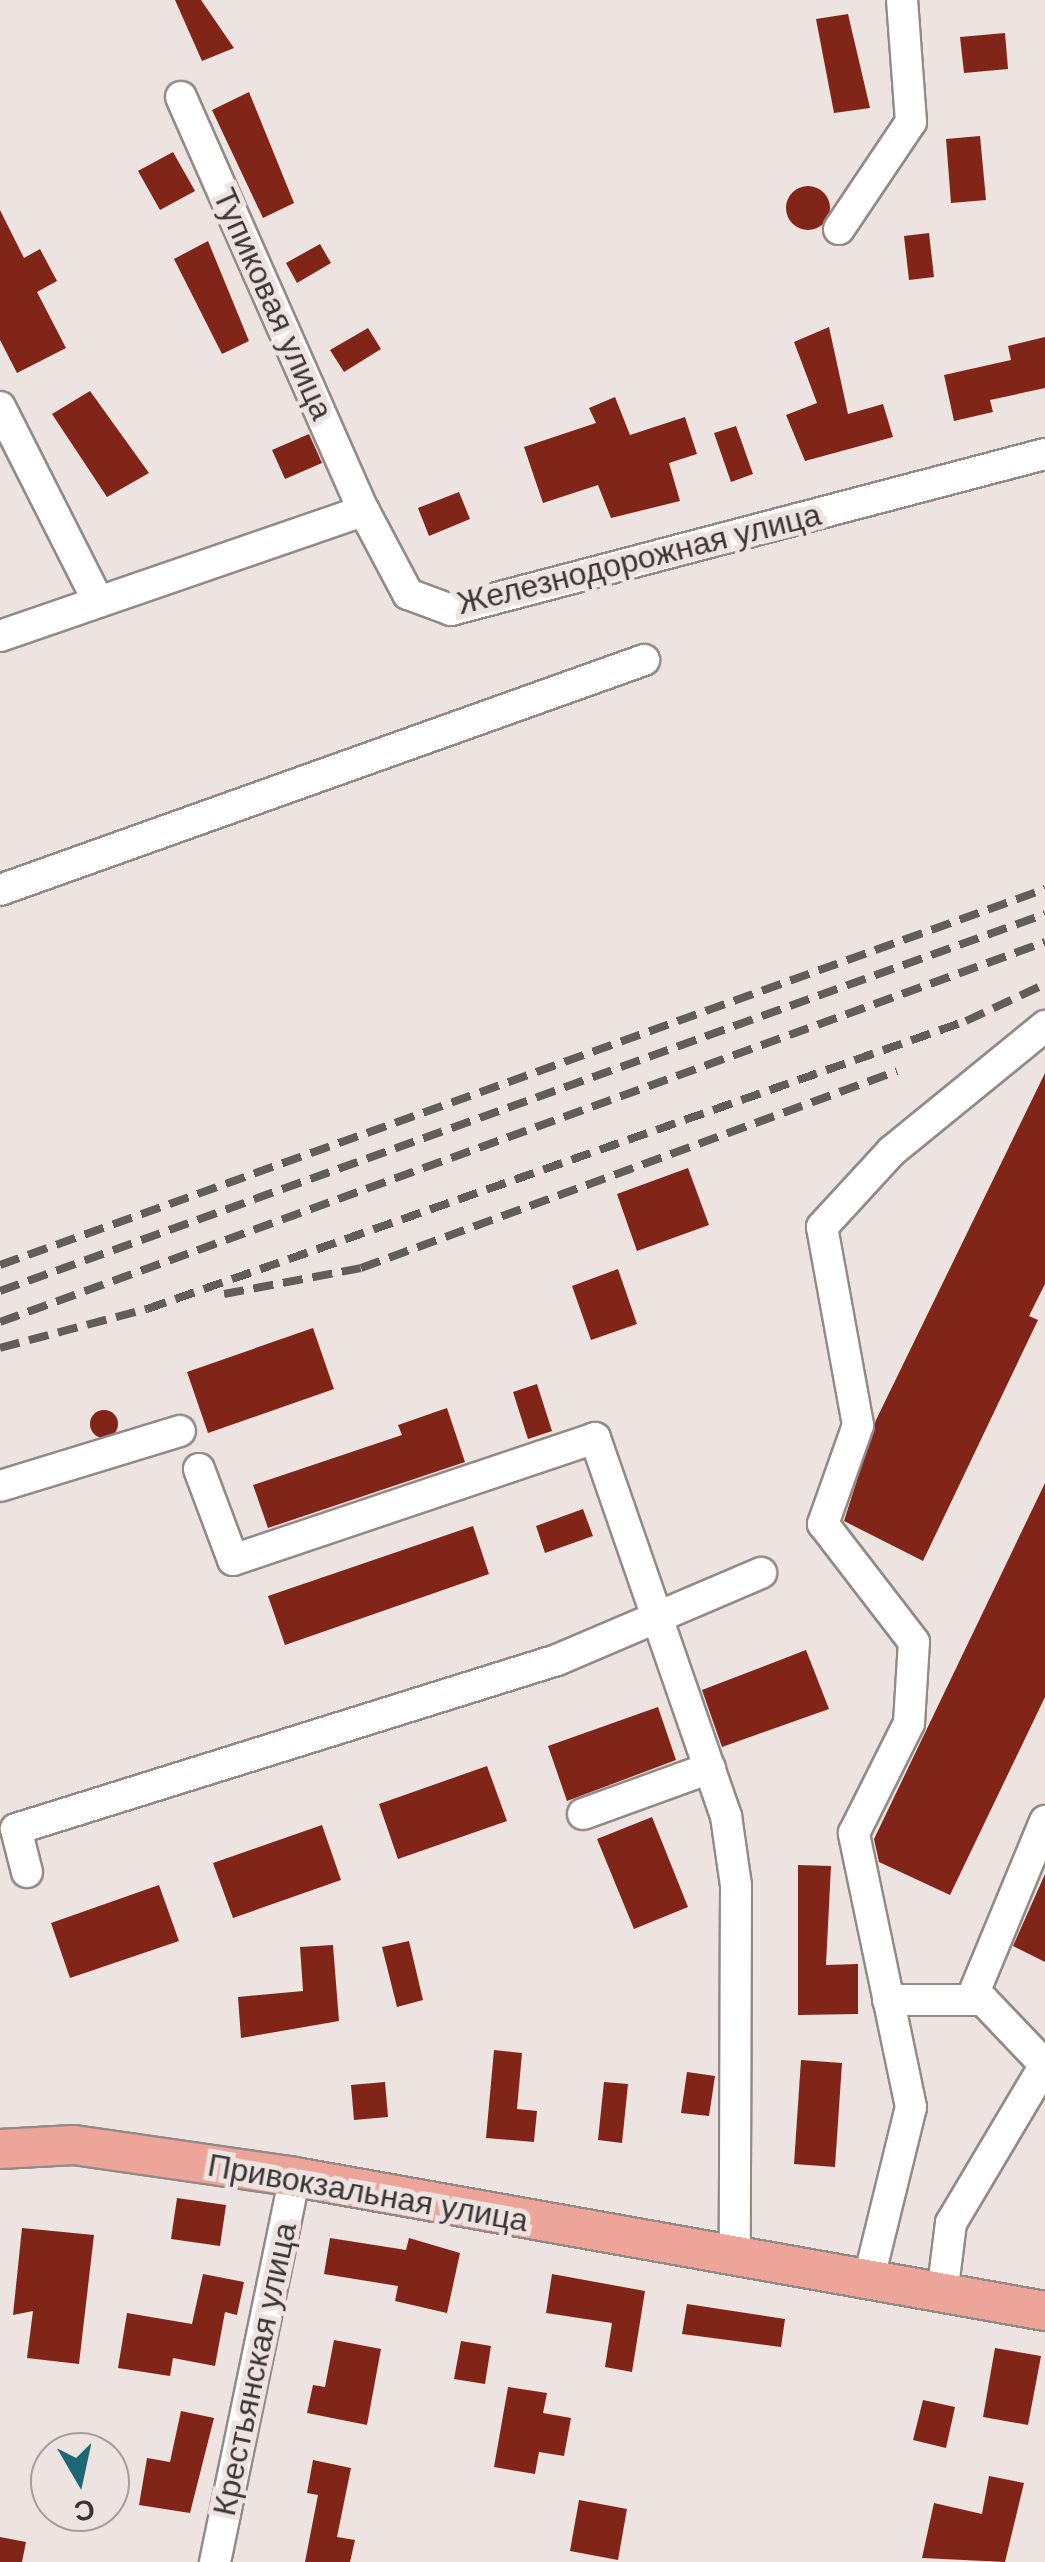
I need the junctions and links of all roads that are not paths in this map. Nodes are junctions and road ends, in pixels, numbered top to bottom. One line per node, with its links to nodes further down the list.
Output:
1 (902, 0): 3 (street)
2 (182, 98): 6 (street, Тупиковая улица)
3 (839, 230)
4 (0, 407): 7 (street)
5 (1045, 454): 6 (street, Железнодорожная улица)
6 (364, 511): 7 (street)
7 (97, 600): 8 (street)
8 (0, 636)
9 (644, 660): 10 (street)
10 (0, 890)
11 (1045, 1026): 21 (street)
12 (180, 1431): 14 (street)
13 (199, 1470): 16 (street)
14 (0, 1486)
15 (761, 1573): 16 (street)
16 (654, 1620): 17 (street); 20 (street)
17 (710, 1768): 18 (street); 26 (street)
18 (584, 1814)
19 (1045, 1821): 22 (street)
20 (27, 1872)
21 (888, 2000): 22 (street); 27 (street)
22 (971, 2000): 23 (street)
23 (1045, 2065): 28 (street)
24 (0, 2149): 25 (main road, Привокзальная улица)
25 (295, 2176): 26 (main road, Привокзальная улица); 30 (street, Крестьянская улица)
26 (735, 2256): 27 (main road, Привокзальная улица)
27 (868, 2282): 28 (main road, Привокзальная улица)
28 (942, 2295): 29 (main road, Привокзальная улица)
29 (1045, 2312)
30 (215, 2562)

